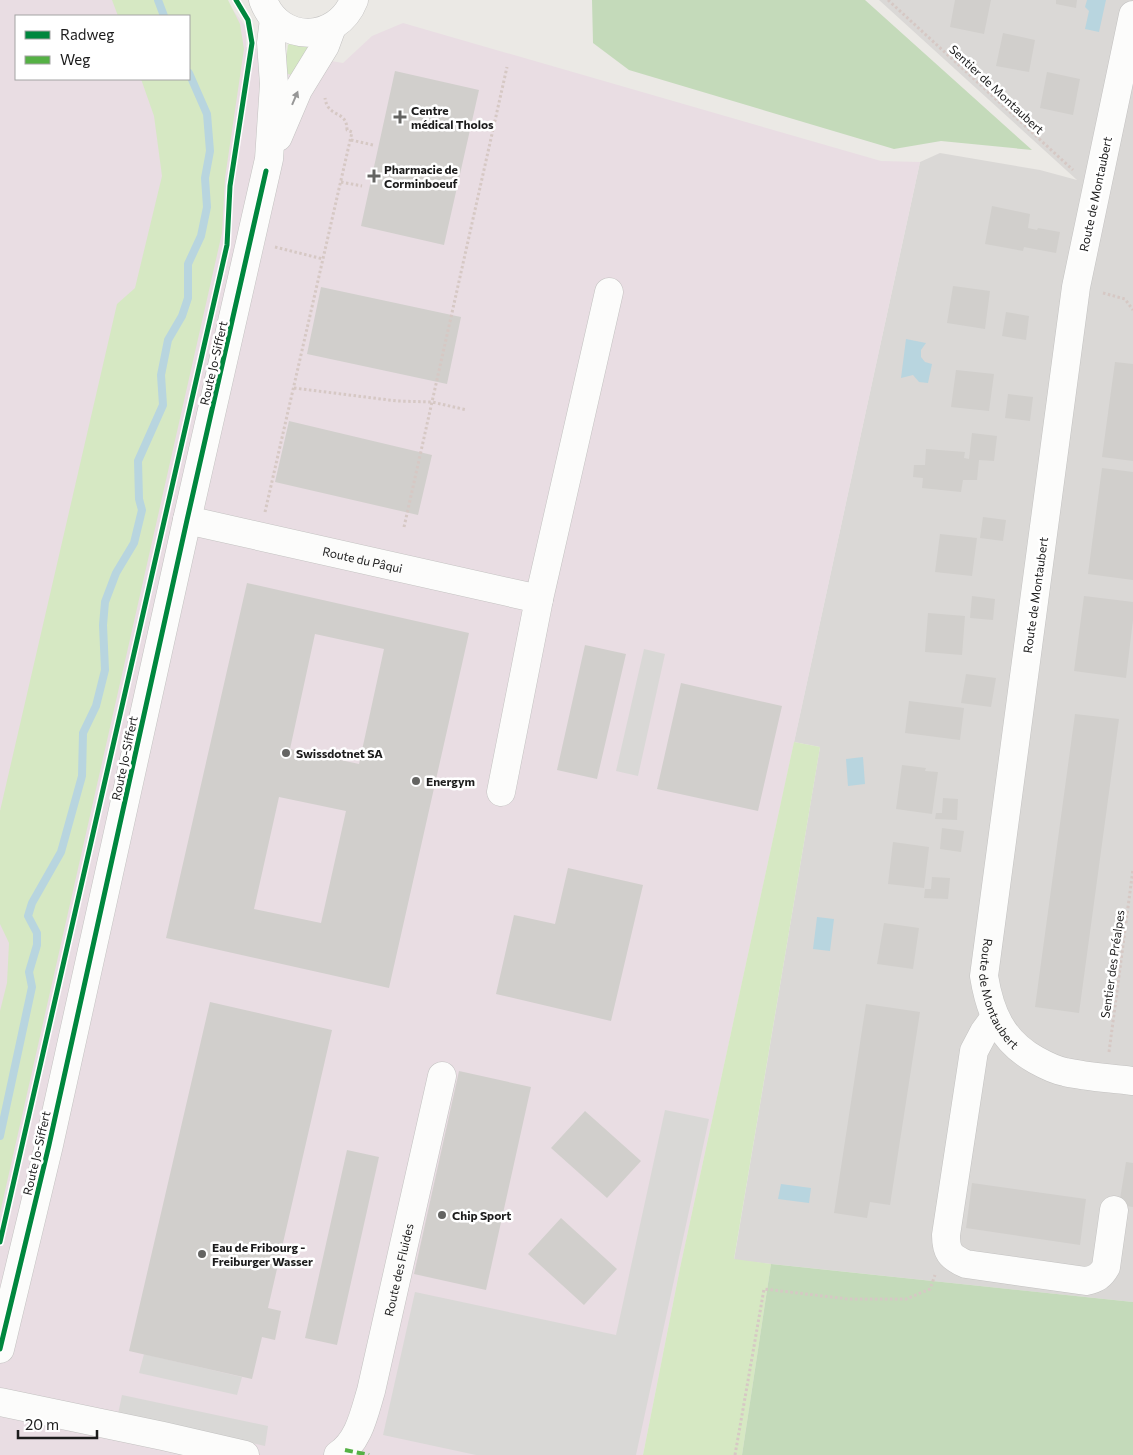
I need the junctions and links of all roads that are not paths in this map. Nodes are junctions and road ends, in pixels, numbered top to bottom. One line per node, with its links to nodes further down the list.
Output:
1 (354, 0): 4 (street)
2 (268, 9): 4 (street); 5 (street, Route Jo-Siffert)
3 (1133, 15): 10 (street, Route de Montaubert)
4 (332, 27): 5 (street, Route Jo-Siffert, one-way to 4)
5 (269, 159): 7 (street, Route Jo-Siffert)
6 (610, 292): 8 (street)
7 (187, 520): 8 (street, Route du Pâqui); 14 (street, Route Jo-Siffert)
8 (540, 598): 9 (street)
9 (501, 792)
10 (995, 1017): 12 (street, Route de Montaubert); 13 (street)
11 (442, 1076): 17 (street, Route des Fluides)
12 (1133, 1082)
13 (1114, 1210)
14 (0, 1349)
15 (0, 1402): 16 (street)
16 (246, 1455)
17 (338, 1455)

